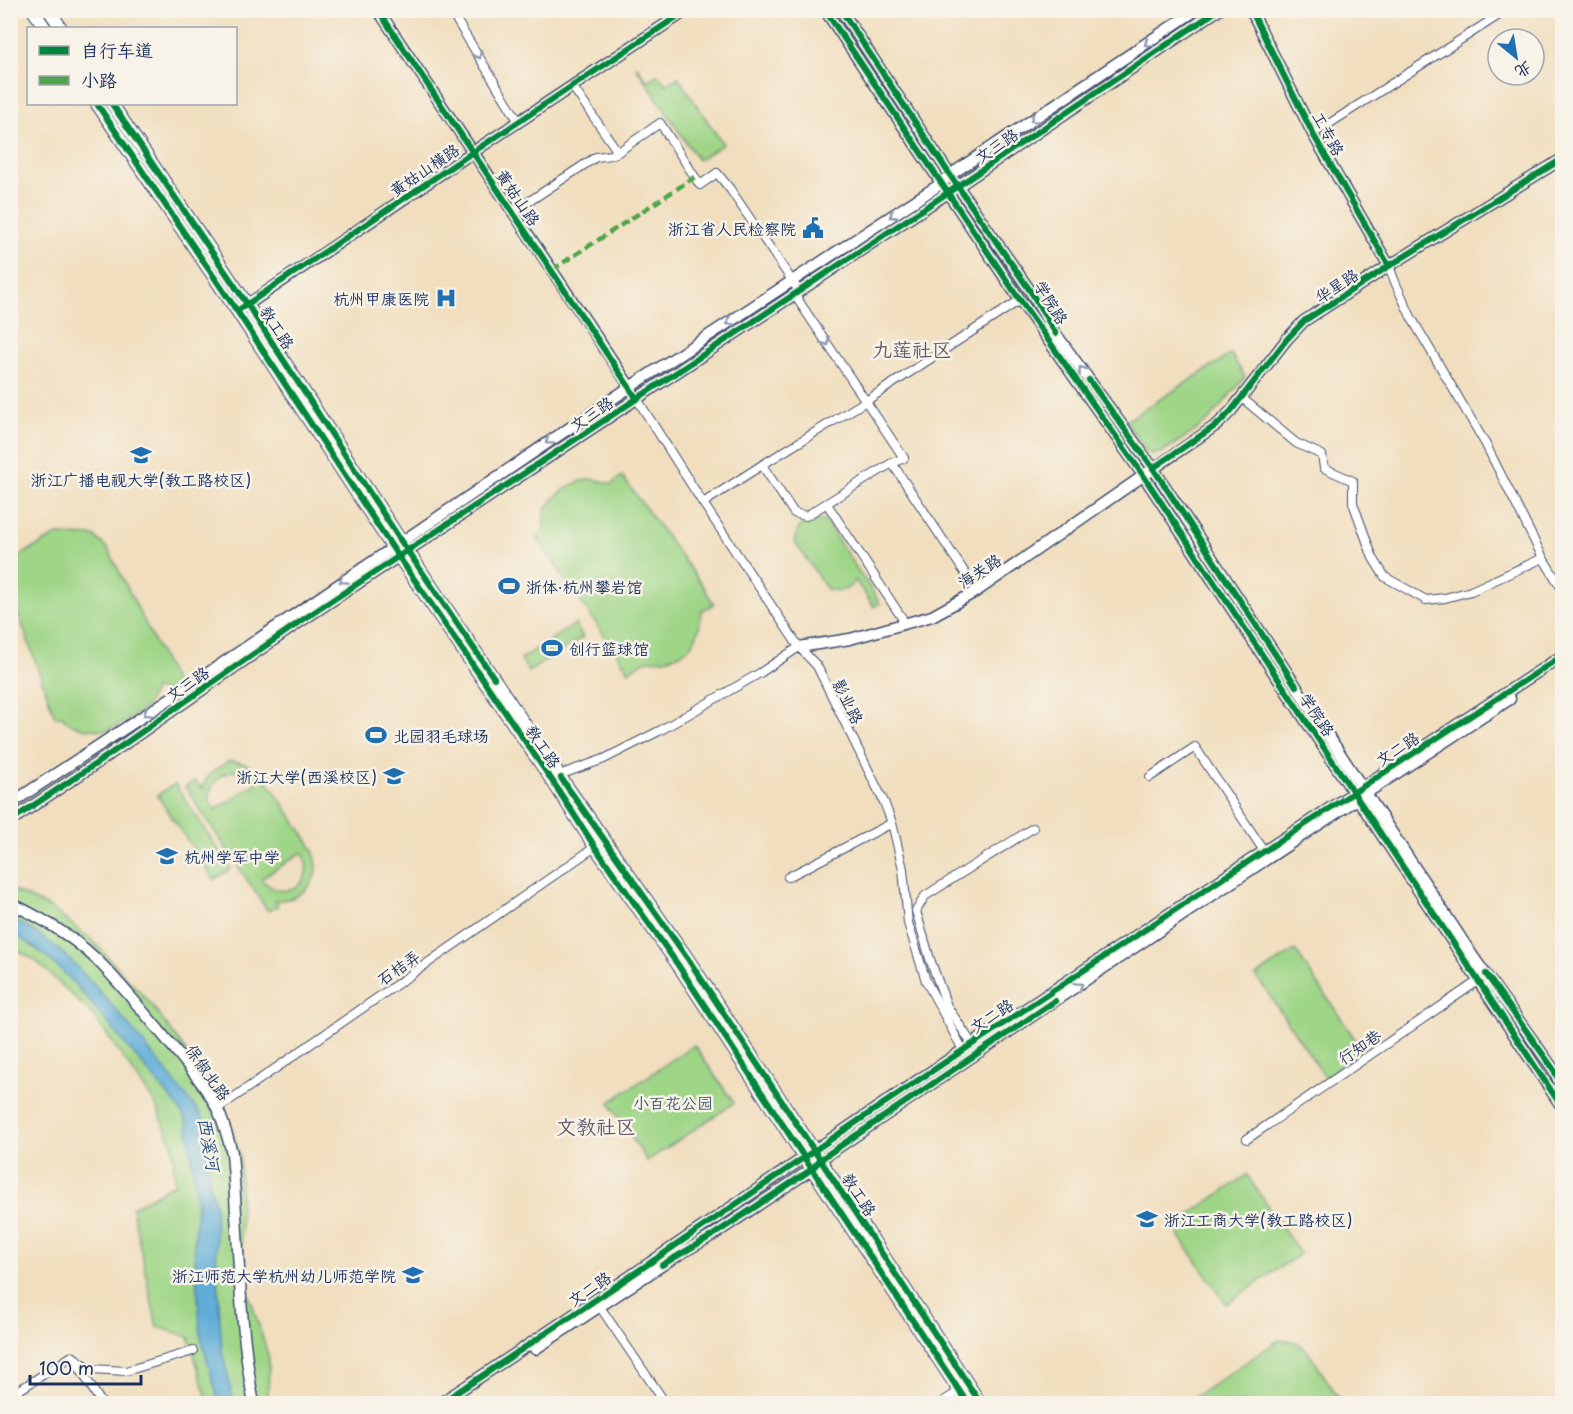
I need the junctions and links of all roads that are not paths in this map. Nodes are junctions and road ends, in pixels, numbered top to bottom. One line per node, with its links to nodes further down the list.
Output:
1 (33, 10): 12 (main road)
2 (49, 10): 13 (main road)
3 (378, 10): 19 (main road, 黄姑山路)
4 (443, 10): 17 (street, one-way to 17)
5 (687, 10): 14 (main road, 黄姑山横路)
6 (825, 10): 22 (main road, 学院路)
7 (841, 10): 22 (main road, 学院路)
8 (1196, 10): 22 (main road, 文三路, one-way to 22)
9 (1218, 10): 22 (main road, 文三路)
10 (1251, 10): 18 (main road, 工专路)
11 (1508, 10): 18 (street)
12 (44, 27)
13 (60, 27)
14 (572, 86): 17 (main road, 黄姑山横路); 20 (street)
15 (98, 105): 28 (main road, 教工路)
16 (113, 105): 28 (main road, 教工路)
17 (519, 122): 19 (main road, 黄姑山横路)
18 (1313, 134): 24 (main road, 工专路)
19 (473, 152): 23 (main road, 黄姑山路); 28 (main road, 黄姑山横路)
20 (618, 152): 23 (street); 25 (street)
21 (1563, 159): 24 (main road, 华星路)
22 (950, 184): 25 (main road, 文三路, one-way to 25); 26 (main road, 文三路); 27 (main road, 学院路); 35 (main road, 学院路, one-way to 22)
23 (513, 212): 29 (main road, 黄姑山路)
24 (1389, 266): 30 (main road, 华星路); 40 (street)
25 (792, 281): 26 (street); 29 (main road, 文三路, one-way to 29)
26 (796, 292): 31 (main road, 文三路); 32 (street, one-way to 32)
27 (1020, 300): 32 (street); 36 (main road, 学院路)
28 (242, 307): 39 (main road, 教工路)
29 (630, 387): 31 (main road, 黄姑山路); 39 (main road, 文三路, one-way to 39)
30 (1242, 398): 35 (main road, 华星路); 40 (street)
31 (637, 399): 37 (street, 影业路); 39 (main road, 文三路)
32 (866, 402): 33 (street); 34 (street)
33 (892, 463): 38 (street); 42 (street)
34 (762, 465): 37 (street); 38 (street)
35 (1153, 468): 36 (main road, 海关路); 49 (main road, 学院路)
36 (1143, 475): 42 (main road, 海关路); 49 (main road, 学院路)
37 (703, 503): 44 (street, 影业路)
38 (827, 504): 43 (street)
39 (400, 549): 47 (main road, 教工路); 50 (main road, 文三路, one-way to 50); 51 (main road, 文三路); 54 (main road, 教工路)
40 (1542, 558): 41 (street)
41 (1563, 589)
42 (977, 591): 43 (main road, 海关路)
43 (903, 625): 44 (main road, 海关路)
44 (799, 647): 47 (street); 52 (street, 影业路)
45 (1563, 656): 49 (main road, 文二路)
46 (1563, 665): 49 (main road, 文二路)
47 (559, 775): 64 (main road, 教工路)
48 (1150, 777): 55 (street)
49 (1360, 792): 55 (main road, 文二路); 58 (main road, 学院路); 64 (main road, 文二路, one-way to 49)
50 (10, 804)
51 (10, 821)
52 (892, 824): 56 (street); 59 (street, 影业路)
53 (1033, 828): 59 (street)
54 (595, 847): 62 (street, 石桔弄); 64 (main road, 教工路)
55 (1264, 851): 59 (main road, 文二路)
56 (788, 877)
57 (10, 903): 62 (main road, 保俶北路)
58 (1482, 978): 60 (main road, 学院路); 61 (main road, 学院路); 63 (street, 行知巷)
59 (968, 1047): 64 (main road, 文二路)
60 (1563, 1088)
61 (1563, 1107)
62 (217, 1109): 71 (main road, 保俶北路)
63 (1246, 1139)
64 (813, 1159): 65 (main road, 文二路); 68 (main road, 教工路); 77 (main road, 教工路)
65 (598, 1303): 72 (main road, 文二路); 73 (main road, 文二路); 74 (street)
66 (192, 1351): 67 (street)
67 (72, 1356): 69 (street); 70 (street)
68 (960, 1391): 75 (street); 76 (main road, 教工路)
69 (10, 1396)
70 (102, 1404)
71 (254, 1404)
72 (439, 1404)
73 (452, 1404)
74 (666, 1404)
75 (939, 1404)
76 (968, 1404)
77 (981, 1404)

